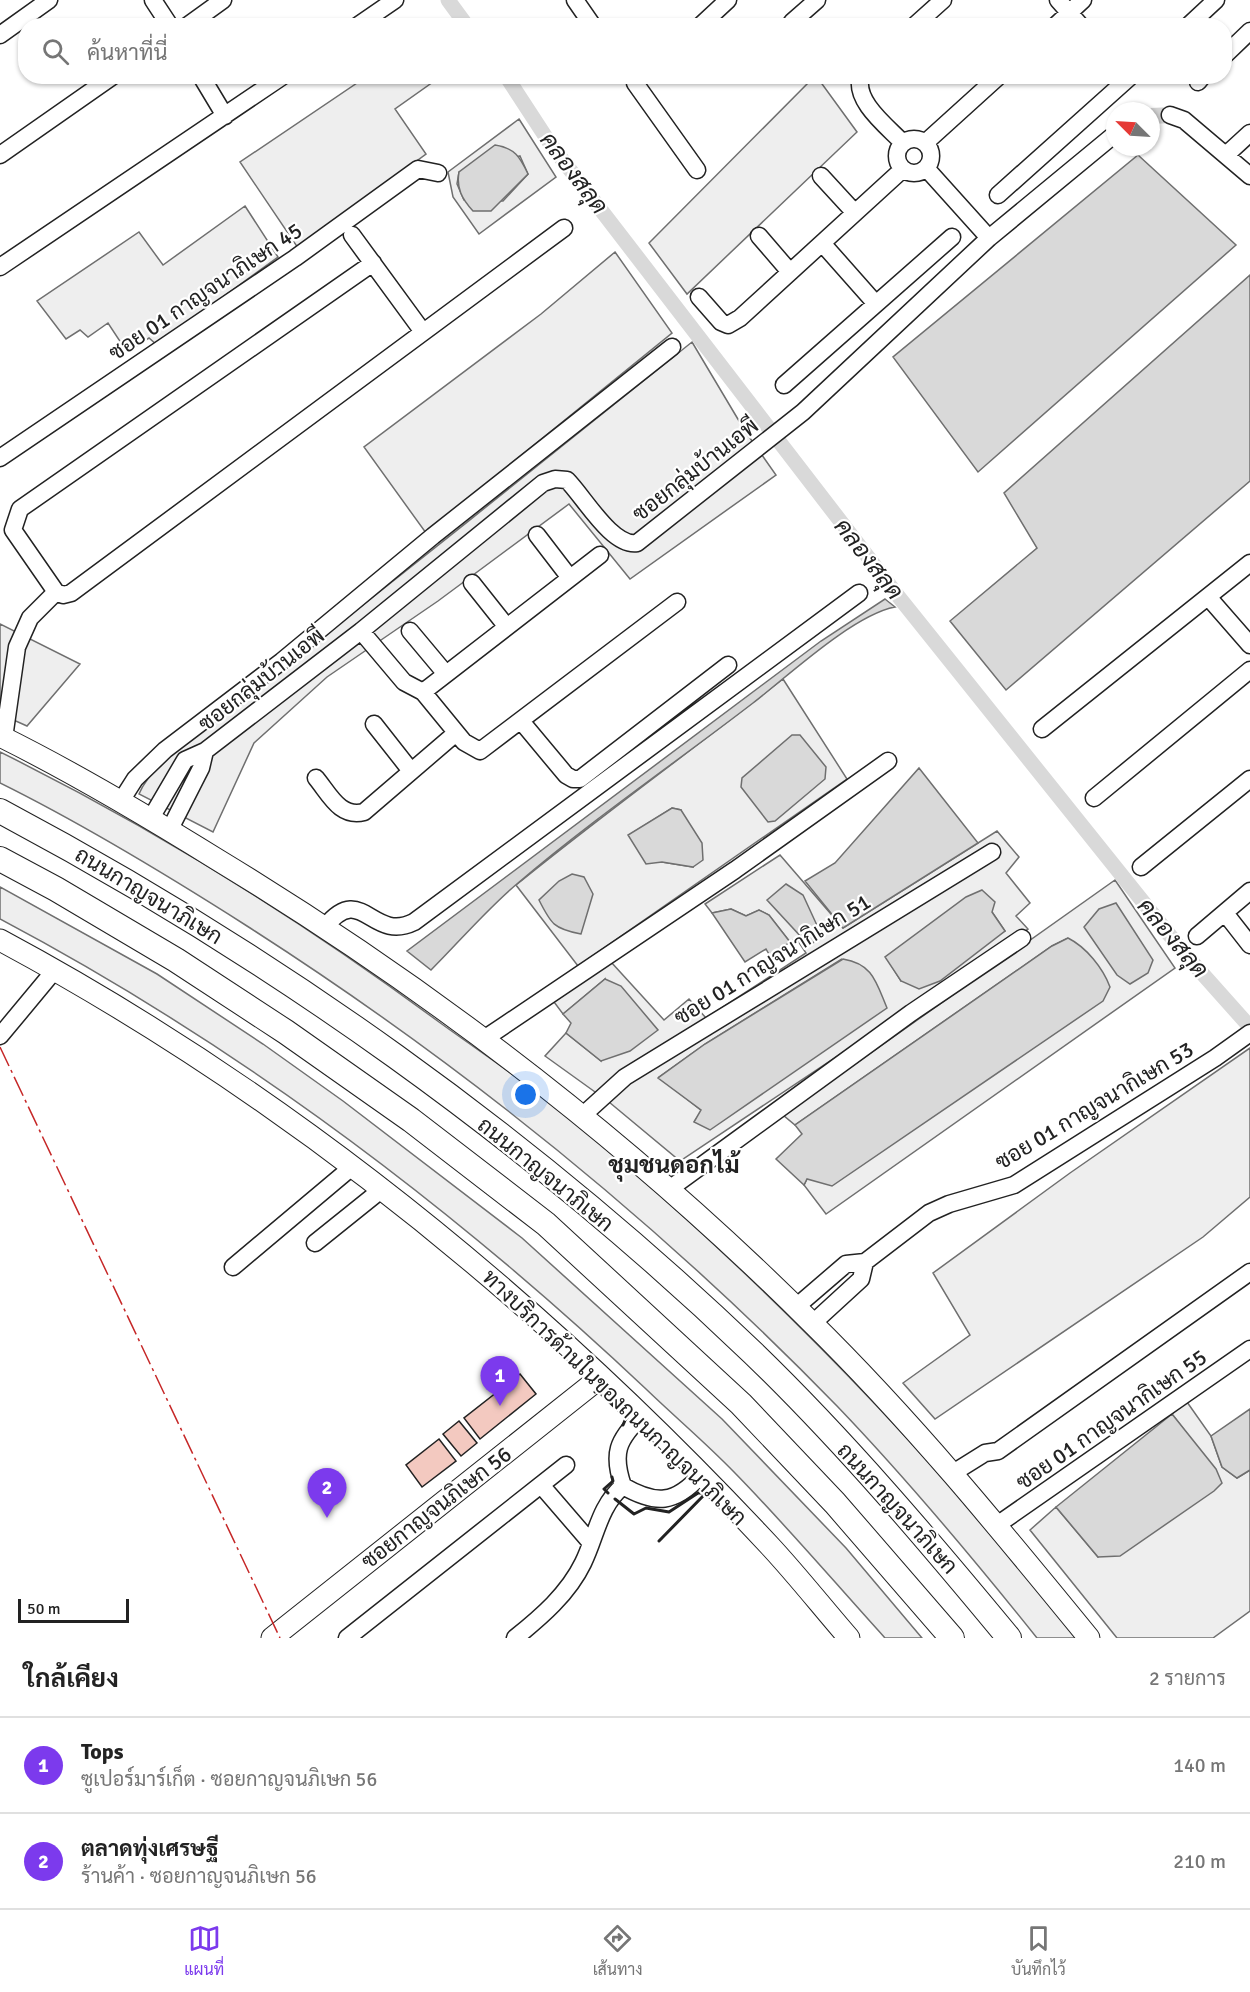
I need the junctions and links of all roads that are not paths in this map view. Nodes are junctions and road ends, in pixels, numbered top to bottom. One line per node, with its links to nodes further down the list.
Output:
1 (49, 0): 12 (street)
2 (153, 0): 13 (street)
3 (223, 0): 14 (street)
4 (395, 0): 15 (street)
5 (575, 0): 16 (street)
6 (728, 0): 17 (street)
7 (817, 0): 18 (street)
8 (943, 0): 19 (street)
9 (1083, 0): 11 (street)
10 (1216, 0): 21 (street)
11 (1064, 6): 20 (street)
12 (23, 18)
13 (165, 18)
14 (198, 18)
15 (369, 18)
16 (587, 18)
17 (708, 18)
18 (797, 18)
19 (923, 18)
20 (1074, 18)
21 (1197, 18)
22 (18, 22): 24 (street)
23 (1250, 32): 25 (street)
24 (0, 34)
25 (1232, 49)
26 (102, 84): 39 (street)
27 (206, 84): 34 (street)
28 (271, 84): 34 (street)
29 (638, 84): 43 (street)
30 (860, 84): 37 (street)
31 (990, 84): 38 (street)
32 (1122, 84): 47 (street)
33 (1170, 115): 40 (street)
34 (225, 116): 56 (street)
35 (1250, 133): 40 (street)
36 (1106, 141): 53 (street, ซอยกลุ่มบ้านเอพี)
37 (903, 143): 38 (street); 42 (street)
38 (925, 143): 41 (street)
39 (0, 155)
40 (1226, 155): 46 (street)
41 (927, 168): 42 (street); 53 (street)
42 (903, 169): 48 (street)
43 (697, 170)
44 (438, 174): 63 (street, ซอย 01 กาญจนาภิเษก 45)
45 (821, 176): 48 (street)
46 (1250, 176)
47 (998, 195)
48 (855, 213): 54 (street)
49 (564, 228): 60 (street)
50 (352, 235): 55 (street)
51 (759, 236): 57 (street)
52 (952, 237): 59 (street)
53 (989, 238): 74 (street, ซอยกลุ่มบ้านเอพี)
54 (822, 243): 57 (street); 59 (street)
55 (373, 263): 60 (street); 69 (street)
56 (0, 267)
57 (790, 272): 58 (street)
58 (699, 297)
59 (876, 304): 62 (street)
60 (423, 332): 69 (street)
61 (672, 346): 91 (street)
62 (784, 385)
63 (0, 458)
64 (537, 535): 67 (street)
65 (600, 555): 67 (street)
66 (1250, 563): 71 (street)
67 (570, 578): 73 (street)
68 (472, 583): 73 (street)
69 (56, 592): 85 (street)
70 (859, 593): 99 (street)
71 (1209, 598): 76 (street); 83 (street)
72 (677, 602): 81 (street)
73 (507, 627): 79 (street)
74 (361, 631): 80 (street); 93 (street, ซอยกลุ่มบ้านเอพี)
75 (410, 631): 79 (street)
76 (1250, 645)
77 (728, 665): 81 (street)
78 (1250, 670): 90 (street)
79 (446, 674): 80 (street)
80 (423, 692): 84 (street)
81 (521, 721): 84 (street)
82 (374, 724): 87 (street)
83 (1042, 729)
84 (456, 733): 87 (street)
85 (2, 737): 91 (main road)
86 (888, 761): 107 (street)
87 (411, 771): 88 (street)
88 (316, 778)
89 (1250, 779): 96 (street)
90 (1094, 798)
91 (121, 801): 93 (main road)
92 (0, 811): 133 (highway, ถนนกาญจนาภิเษก)
93 (160, 824): 99 (main road)
94 (992, 852): 108 (street, ซอย 01 กาญจนากิเษก 51)
95 (0, 859): 132 (highway, ถนนกาญจนาภิเษก)
96 (1141, 867)
97 (1250, 891): 98 (street)
98 (1225, 913): 100 (street); 103 (street)
99 (325, 927): 107 (main road)
100 (1197, 936)
101 (1022, 938): 111 (street)
102 (0, 940): 104 (main road, ทางบริการด้านในของถนนกาญจนาภิเษก)
103 (1250, 945)
104 (54, 971): 106 (street); 109 (main road, ทางบริการด้านในของถนนกาญจนาภิเษก)
105 (1250, 1033): 113 (street, ซอย 01 กาญจนากิเษก 53)
106 (0, 1036)
107 (484, 1039): 108 (main road)
108 (582, 1116): 111 (main road)
109 (352, 1167): 110 (main road, ทางบริการด้านในของถนนกาญจนาภิเษก); 114 (street)
110 (381, 1190): 112 (street); 119 (main road, ทางบริการด้านในของถนนกาญจนาภิเษก)
111 (668, 1190): 116 (main road)
112 (315, 1243)
113 (865, 1262): 116 (street, ซอย 01 กาญจนากิเษก 53); 117 (street, ซอย 01 กาญจนากิเษก 53)
114 (233, 1267)
115 (1250, 1272): 122 (street)
116 (796, 1307): 117 (main road)
117 (813, 1323): 122 (main road)
118 (1250, 1349): 126 (street, ซอย 01 กาญจนากิเษก 55)
119 (601, 1377): 120 (main road, ทางบริการด้านในของถนนกาญจนาภิเษก); 128 (main road, ซอยกาญจนภิเษก 56)
120 (642, 1416): 123 (main road, ทางบริการด้านในของถนนกาญจนาภิเษก); 125 (street)
121 (566, 1465): 124 (street)
122 (953, 1473): 126 (main road)
123 (701, 1474): 125 (street); 131 (main road, ทางบริการด้านในของถนนกาญจนาภิเษก)
124 (541, 1485): 127 (street); 129 (street)
125 (623, 1486): 127 (street)
126 (997, 1525): 134 (main road)
127 (591, 1543): 130 (street)
128 (272, 1638)
129 (347, 1638)
130 (515, 1638)
131 (849, 1638)
132 (952, 1638)
133 (1009, 1638)
134 (1089, 1638)

